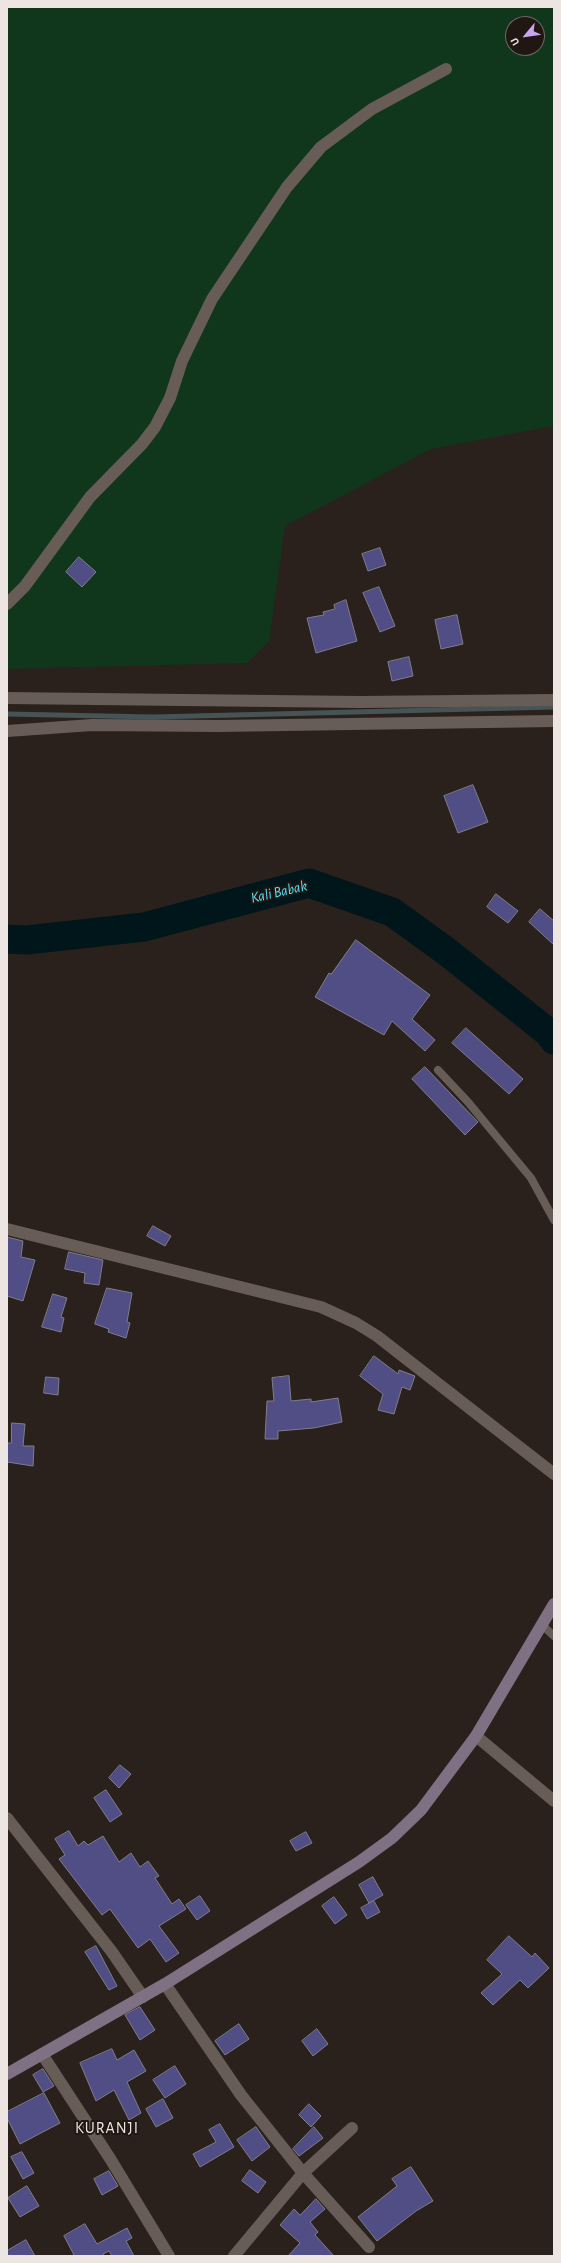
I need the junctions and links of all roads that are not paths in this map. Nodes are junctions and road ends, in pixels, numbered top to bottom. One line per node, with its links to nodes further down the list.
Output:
1 (446, 69): 2 (street)
2 (7, 604)
3 (7, 698): 5 (street)
4 (554, 700): 5 (street)
5 (361, 713): 6 (street); 7 (street)
6 (554, 721)
7 (7, 731)
8 (438, 1070): 9 (lane)
9 (554, 1220)
10 (7, 1229): 11 (street)
11 (554, 1474)
12 (554, 1604): 13 (street)
13 (542, 1625): 14 (lane); 15 (street)
14 (554, 1636)
15 (476, 1736): 16 (street); 18 (street)
16 (554, 1801)
17 (7, 1818): 19 (street)
18 (165, 1984): 19 (street); 23 (street)
19 (143, 1997): 20 (street)
20 (42, 2054): 21 (street); 25 (street)
21 (7, 2074)
22 (352, 2128): 23 (street)
23 (303, 2173): 24 (street); 26 (street)
24 (369, 2247)
25 (169, 2256)
26 (234, 2256)

